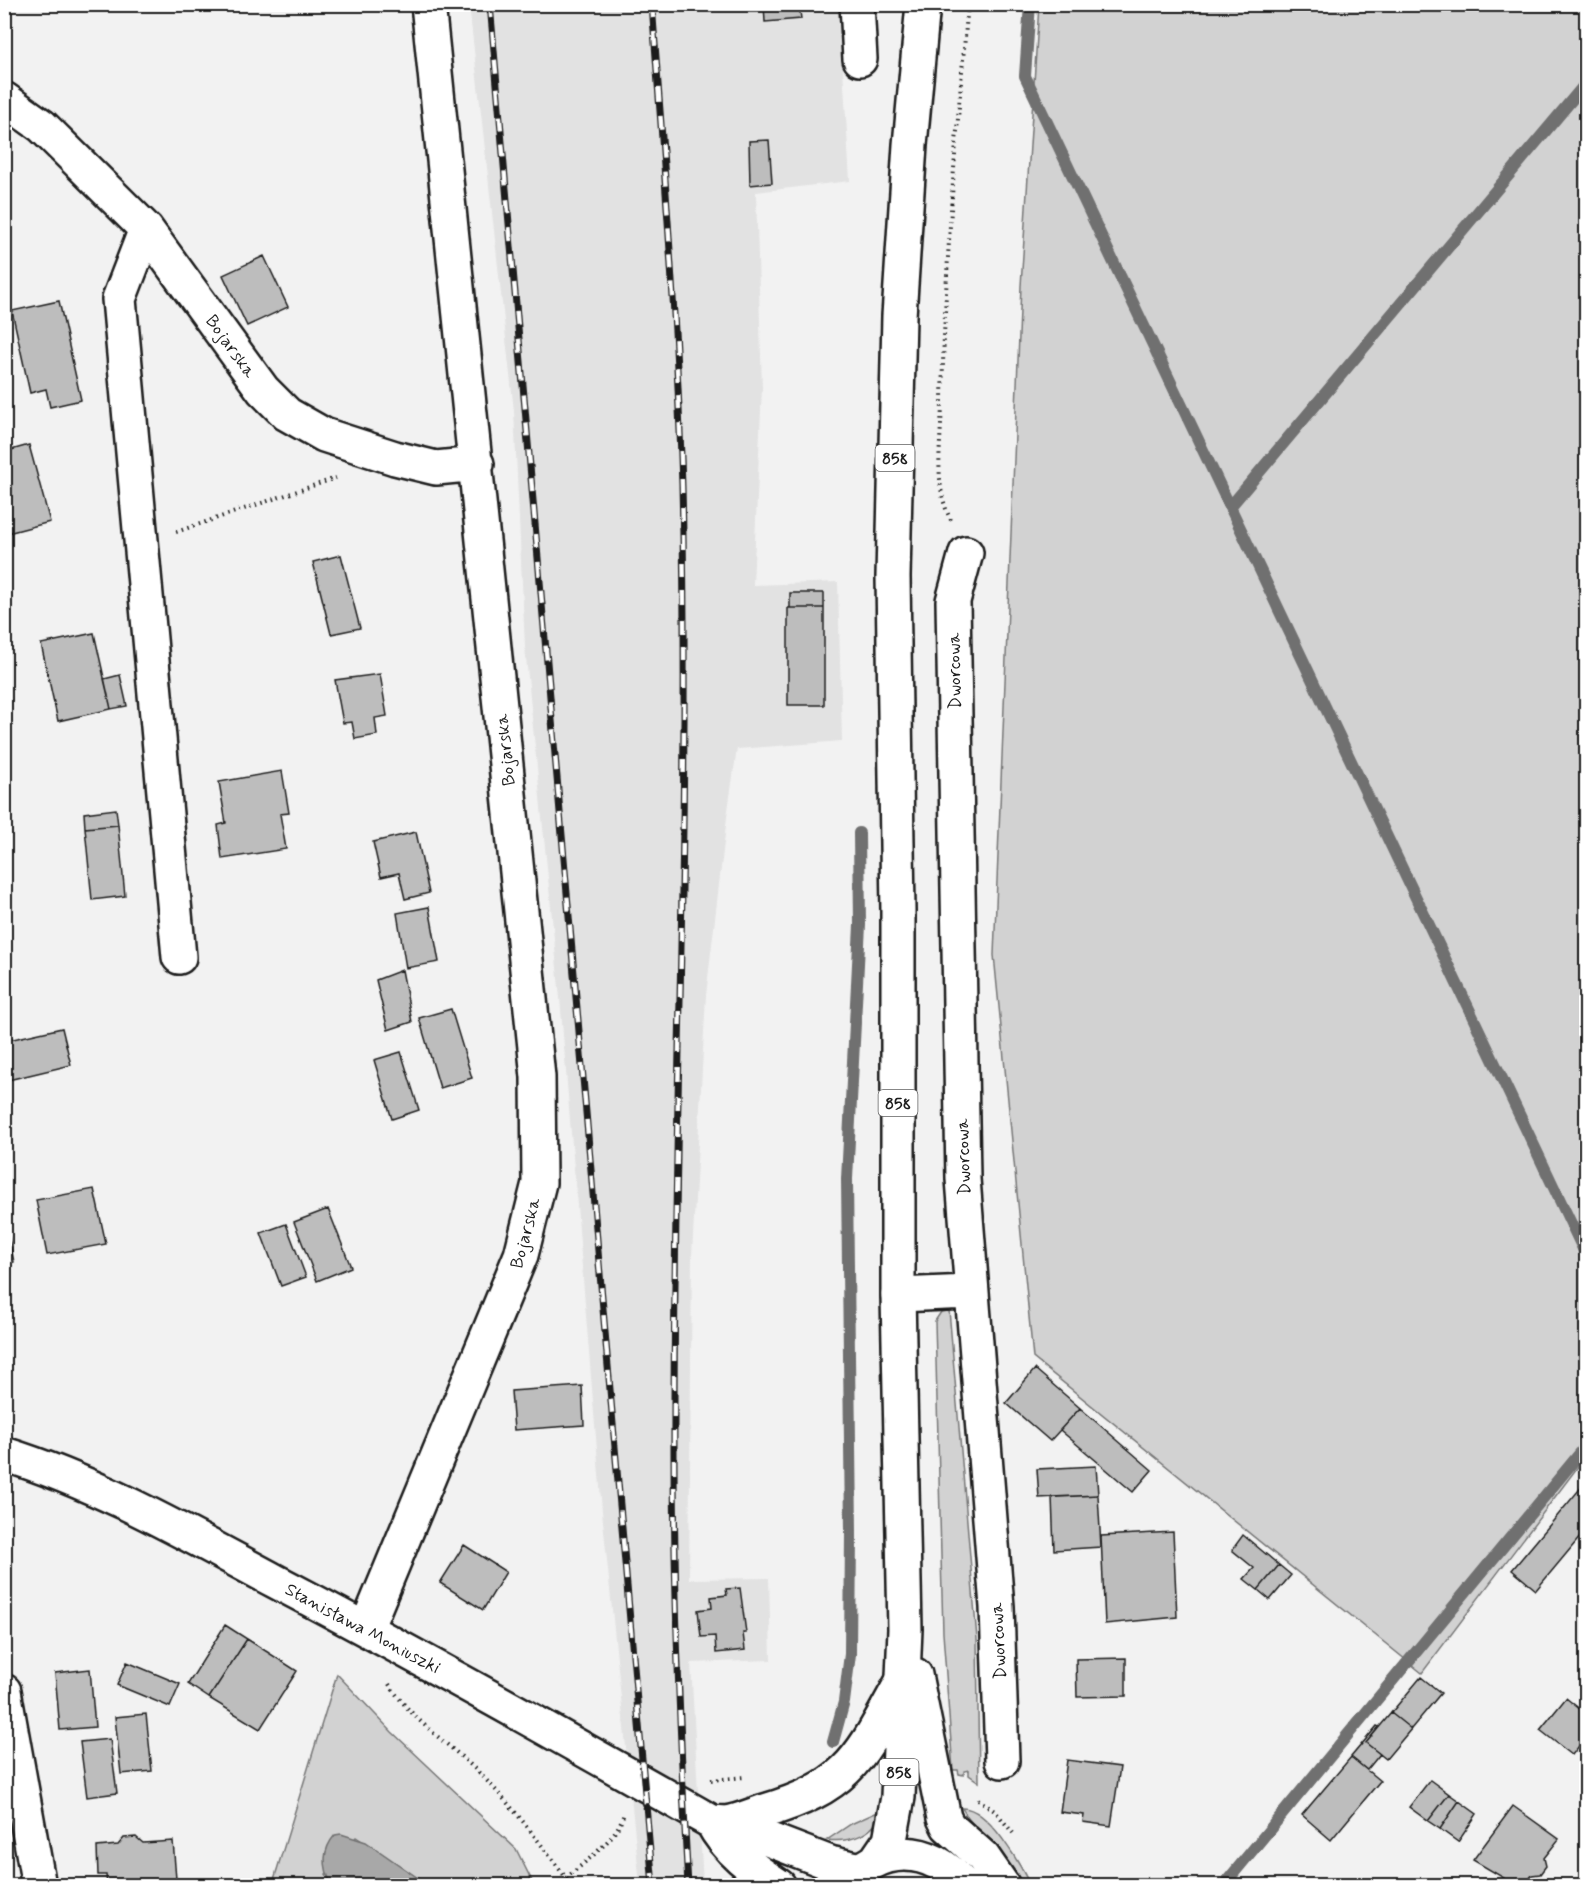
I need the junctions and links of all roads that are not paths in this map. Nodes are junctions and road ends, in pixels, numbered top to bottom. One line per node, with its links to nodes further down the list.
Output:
1 (428, 4): 7 (street)
2 (857, 4): 4 (street)
3 (923, 4): 11 (street, 858)
4 (860, 59)
5 (4, 99): 6 (street, Bojarska)
6 (146, 229): 7 (street, Bojarska); 9 (street)
7 (477, 464): 13 (street, Bojarska)
8 (966, 553): 10 (street, Dworcowa)
9 (179, 957)
10 (970, 1292): 11 (street); 17 (street, Dworcowa)
11 (898, 1295): 14 (street, 858)
12 (4, 1454): 13 (street, Stanisława Moniuszki)
13 (366, 1629): 18 (street, Stanisława Moniuszki)
14 (905, 1629): 15 (street, 858); 23 (street, 858)
15 (903, 1680): 18 (street); 19 (street, 858)
16 (4, 1691): 20 (street)
17 (1002, 1761)
18 (719, 1822): 19 (street, Stanisława Moniuszki); 21 (street, Stanisława Moniuszki)
19 (862, 1872): 22 (street)
20 (39, 1886)
21 (779, 1886)
22 (964, 1886)
23 (1003, 1886)

